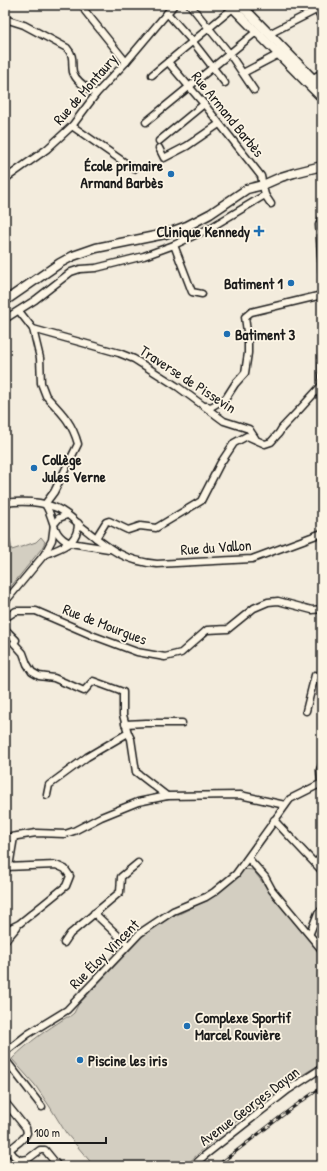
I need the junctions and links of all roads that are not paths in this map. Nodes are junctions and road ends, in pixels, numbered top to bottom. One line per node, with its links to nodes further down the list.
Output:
1 (174, 5): 6 (street, Rue de Montaury)
2 (190, 5): 9 (street)
3 (235, 6): 9 (street); 10 (main road); 11 (main road)
4 (318, 7): 8 (street); 11 (street)
5 (85, 11): 15 (street)
6 (167, 13): 12 (street); 15 (street, Rue de Montaury)
7 (5, 18): 26 (street)
8 (322, 18)
9 (209, 28): 12 (street); 13 (street)
10 (256, 32): 13 (street); 14 (main road)
11 (269, 34): 21 (main road)
12 (192, 42): 16 (street); 17 (street)
13 (229, 54): 17 (street); 18 (street)
14 (279, 54): 18 (street); 27 (main road)
15 (126, 62): 26 (street, Rue de Montaury)
16 (168, 62): 20 (street); 23 (street, Rue Armand Barbès)
17 (213, 67): 22 (street); 23 (street)
18 (243, 73): 25 (street)
19 (322, 73): 21 (street)
20 (152, 75)
21 (313, 78): 24 (main road)
22 (225, 83)
23 (189, 86): 28 (street, Rue Armand Barbès); 29 (street)
24 (322, 88)
25 (254, 90)
26 (96, 94): 31 (street, Rue de Montaury)
27 (322, 98)
28 (204, 104): 30 (street, Rue Armand Barbès); 32 (street)
29 (146, 122)
30 (219, 124): 33 (street); 38 (street, Rue Armand Barbès)
31 (72, 126): 36 (street); 37 (street, Rue de Montaury)
32 (159, 141)
33 (159, 148)
34 (322, 161): 38 (main road)
35 (322, 166): 38 (main road)
36 (134, 169)
37 (5, 179)
38 (264, 185): 39 (street); 46 (main road)
39 (265, 195): 40 (street); 42 (street)
40 (271, 204)
41 (322, 218): 43 (street)
42 (174, 245): 44 (street); 47 (street)
43 (322, 271)
44 (202, 294)
45 (322, 295): 54 (street)
46 (5, 301)
47 (19, 311): 48 (street); 49 (street)
48 (5, 319)
49 (33, 329): 54 (street, Traverse de Pissevin); 56 (street)
50 (322, 347): 51 (street)
51 (322, 355): 52 (street)
52 (321, 386): 53 (street); 55 (street)
53 (322, 396)
54 (206, 406): 55 (street, Traverse de Pissevin)
55 (255, 438): 64 (street)
56 (54, 492): 58 (street); 59 (street)
57 (5, 503): 58 (street, Rue du Vallon)
58 (45, 504): 59 (street, Rue du Vallon); 62 (street)
59 (55, 507): 60 (street, Rue du Vallon)
60 (67, 515): 61 (street, Rue du Vallon); 62 (street)
61 (78, 523): 64 (street, Rue du Vallon); 65 (street)
62 (54, 524): 65 (street); 67 (street)
63 (322, 533): 66 (street, Rue du Vallon)
64 (96, 538): 66 (street, Rue du Vallon)
65 (70, 543): 66 (street, Rue du Vallon); 67 (street)
66 (111, 550)
67 (44, 555): 68 (street)
68 (5, 602)
69 (322, 609): 70 (street, Rue de Mourgues)
70 (5, 618)
71 (5, 629): 75 (street)
72 (322, 677): 73 (street)
73 (306, 711)
74 (182, 723): 75 (street)
75 (125, 724): 76 (street)
76 (128, 733): 79 (street); 80 (street)
77 (322, 765): 78 (street)
78 (321, 783): 81 (street, Rue Éloy Vincent)
79 (47, 795)
80 (166, 796): 81 (street); 83 (street)
81 (285, 805): 82 (street, Rue Éloy Vincent)
82 (274, 820): 86 (street, Rue Éloy Vincent); 88 (street)
83 (14, 837): 84 (street); 89 (street)
84 (5, 838)
85 (322, 857): 88 (street)
86 (248, 858): 95 (street); 98 (street, Rue Éloy Vincent)
87 (138, 862): 92 (street)
88 (315, 863): 90 (street)
89 (7, 867): 93 (street)
90 (322, 871)
91 (322, 910): 95 (street)
92 (94, 913): 97 (street); 98 (street)
93 (19, 924): 94 (street); 96 (street)
94 (5, 931)
95 (310, 933): 99 (street)
96 (5, 941)
97 (64, 942)
98 (128, 945): 100 (street, Rue Éloy Vincent)
99 (322, 950)
100 (5, 1052)
101 (5, 1059): 104 (street)
102 (322, 1068): 107 (street, Avenue Georges Dayan)
103 (5, 1102): 105 (street)
104 (42, 1107)
105 (6, 1149): 106 (street)
106 (58, 1166)
107 (193, 1166)

